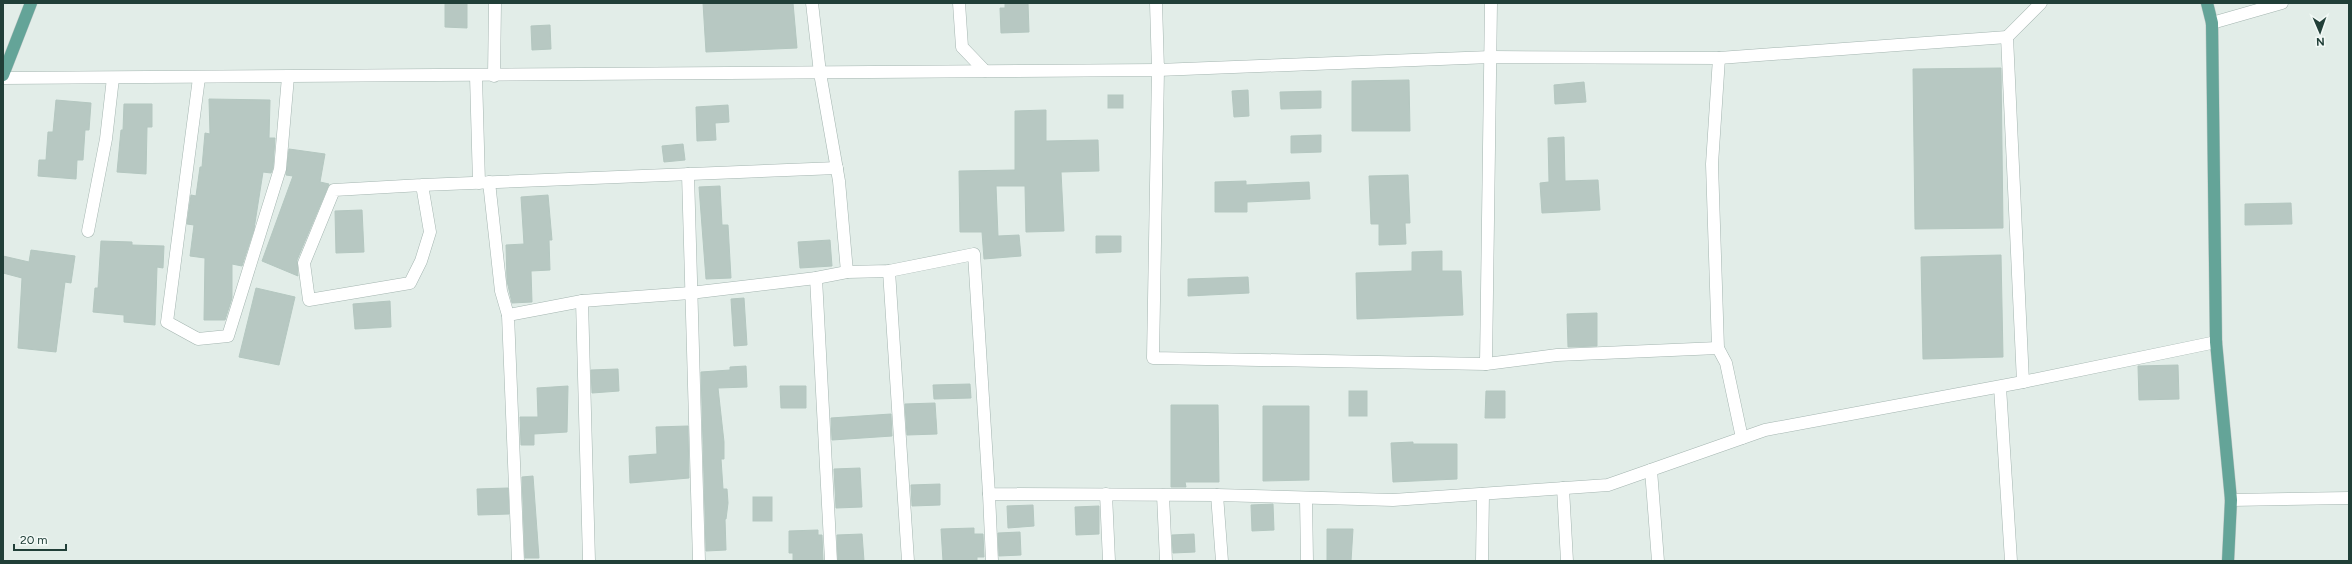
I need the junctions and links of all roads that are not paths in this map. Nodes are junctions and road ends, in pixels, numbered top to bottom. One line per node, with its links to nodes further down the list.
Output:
1 (31, 3): 17 (main road)
2 (495, 3): 19 (street)
3 (812, 3): 16 (street)
4 (959, 3): 15 (street)
5 (1156, 3): 14 (street)
6 (1490, 3): 12 (street)
7 (2041, 3): 11 (street)
8 (2207, 3): 10 (main road)
9 (2282, 3): 10 (street)
10 (2212, 23): 35 (main road)
11 (2006, 37): 13 (street); 38 (street)
12 (1491, 57): 13 (street); 14 (street); 37 (street)
13 (1719, 58): 36 (street)
14 (1158, 70): 15 (street); 37 (street)
15 (985, 71): 16 (street)
16 (820, 73): 19 (street); 24 (street)
17 (3, 75)
18 (476, 76): 19 (street); 20 (street); 26 (street)
19 (494, 76)
20 (288, 77): 23 (street); 23 (street)
21 (3, 78): 22 (street)
22 (113, 78): 23 (street); 28 (street)
23 (198, 78)
24 (837, 168): 25 (street); 30 (street)
25 (688, 174): 26 (street); 32 (street)
26 (484, 182): 27 (street); 34 (street)
27 (422, 185): 27 (street)
28 (88, 231)
29 (889, 271): 30 (street); 43 (street); 55 (street)
30 (847, 272): 31 (street)
31 (816, 278): 32 (street); 54 (street)
32 (690, 294): 33 (street); 53 (street)
33 (582, 301): 34 (street); 52 (street)
34 (508, 315): 51 (street)
35 (2216, 342): 38 (street); 50 (main road)
36 (1718, 348): 37 (street); 40 (street)
37 (1486, 364)
38 (2023, 382): 39 (street)
39 (2000, 387): 40 (street); 64 (street)
40 (1742, 438): 41 (street)
41 (1651, 470): 42 (street); 63 (street)
42 (1563, 488): 45 (street); 62 (street)
43 (989, 494): 44 (street); 56 (street)
44 (1106, 494): 46 (street); 57 (street)
45 (1483, 494): 48 (street); 61 (street)
46 (1163, 495): 47 (street); 58 (street)
47 (1217, 495): 48 (street); 59 (street)
48 (1306, 498): 60 (street)
49 (2349, 498): 50 (street)
50 (2231, 500): 65 (main road)
51 (518, 561)
52 (589, 561)
53 (699, 561)
54 (831, 561)
55 (908, 561)
56 (992, 561)
57 (1109, 561)
58 (1166, 561)
59 (1222, 561)
60 (1307, 561)
61 (1482, 561)
62 (1567, 561)
63 (1658, 561)
64 (2011, 561)
65 (2228, 561)

